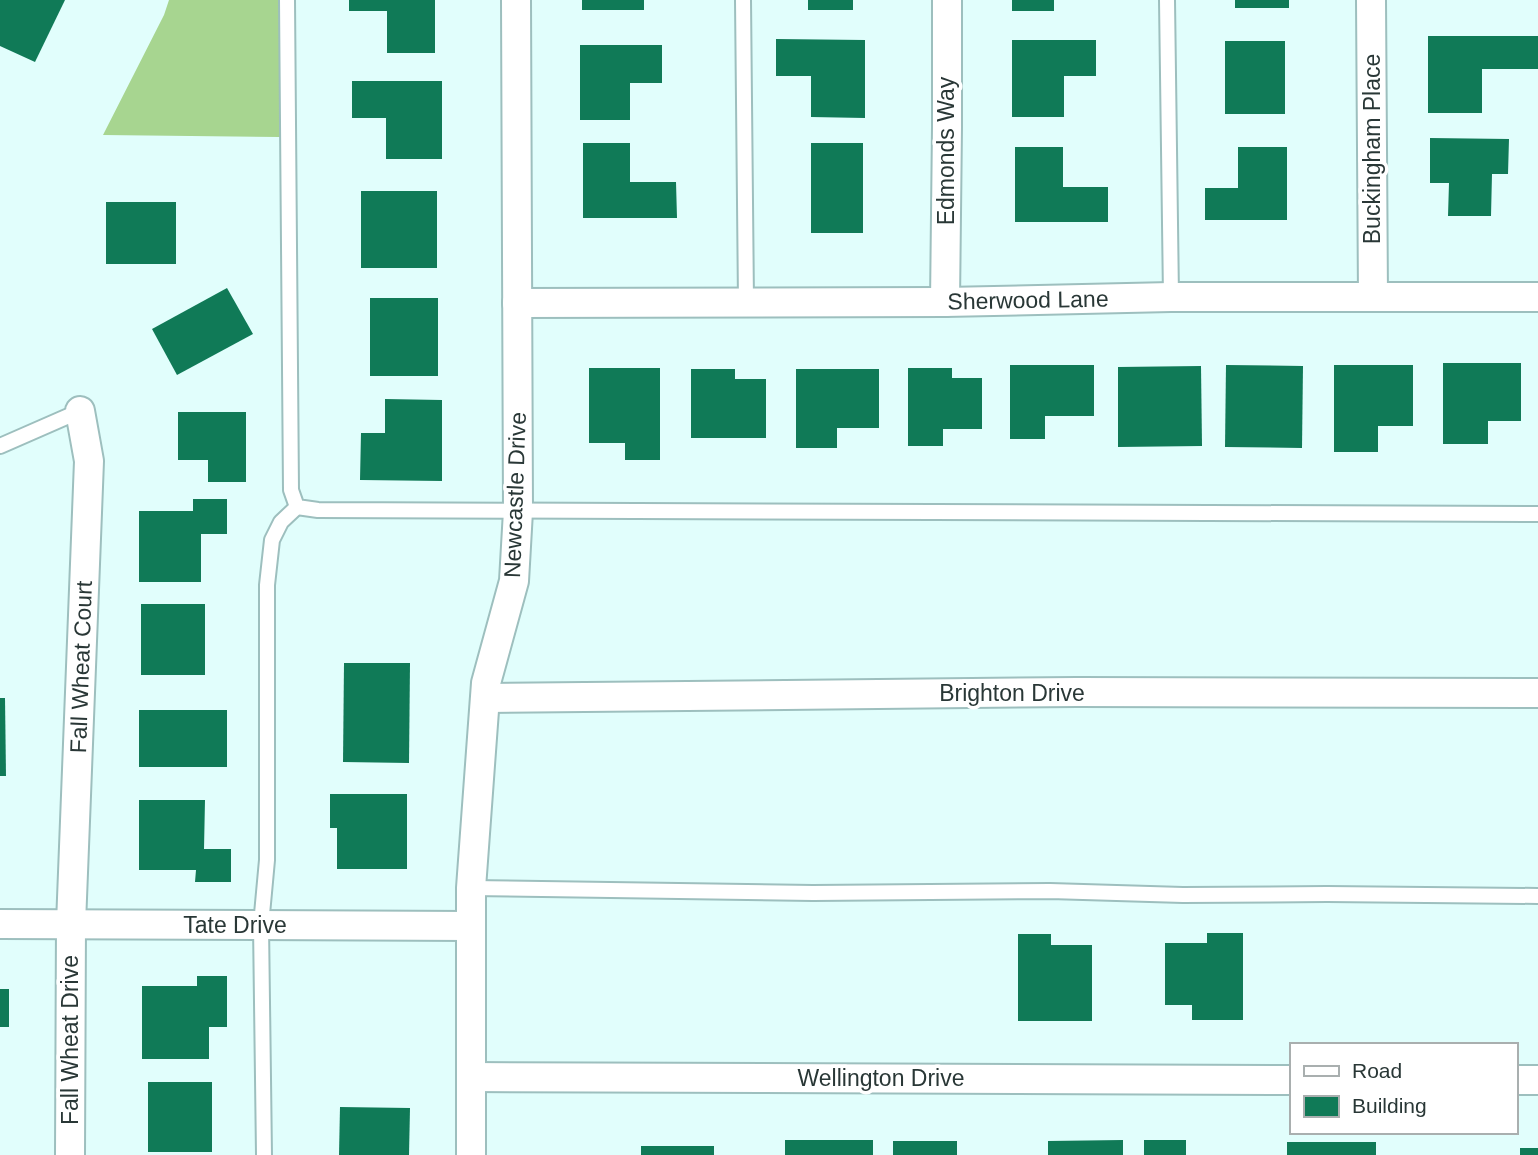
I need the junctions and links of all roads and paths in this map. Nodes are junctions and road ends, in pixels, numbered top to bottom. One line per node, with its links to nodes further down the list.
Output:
1 (287, 0): 15 (lane)
2 (516, 0): 12 (street, Newcastle Drive)
3 (743, 0): 10 (lane)
4 (947, 0): 11 (street, Edmonds Way)
5 (1167, 0): 7 (lane)
6 (1371, 0): 8 (street, Buckingham Place)
7 (1171, 297): 8 (street, Sherwood Lane); 11 (street, Sherwood Lane)
8 (1373, 297): 9 (street, Sherwood Lane)
9 (1538, 297)
10 (746, 302): 11 (street, Sherwood Lane); 12 (street, Sherwood Lane)
11 (944, 302)
12 (517, 303): 16 (street, Newcastle Drive)
13 (80, 411): 14 (lane); 23 (street, Fall Wheat Court)
14 (0, 446)
15 (297, 507): 16 (lane); 24 (lane)
16 (519, 510): 17 (lane); 19 (street, Newcastle Drive)
17 (1538, 514)
18 (1538, 693): 19 (street, Brighton Drive)
19 (486, 698): 20 (street, Newcastle Drive)
20 (471, 888): 21 (lane); 25 (street, Newcastle Drive)
21 (1538, 896)
22 (0, 923): 23 (street, Tate Drive)
23 (71, 924): 24 (street, Tate Drive); 30 (street, Fall Wheat Drive)
24 (261, 925): 25 (street, Tate Drive); 31 (lane)
25 (470, 926): 26 (street, Newcastle Drive)
26 (471, 1077): 27 (street, Wellington Drive); 32 (street, Newcastle Drive)
27 (1290, 1080)
28 (1517, 1080): 29 (street)
29 (1538, 1080)
30 (70, 1155)
31 (264, 1155)
32 (471, 1155)

